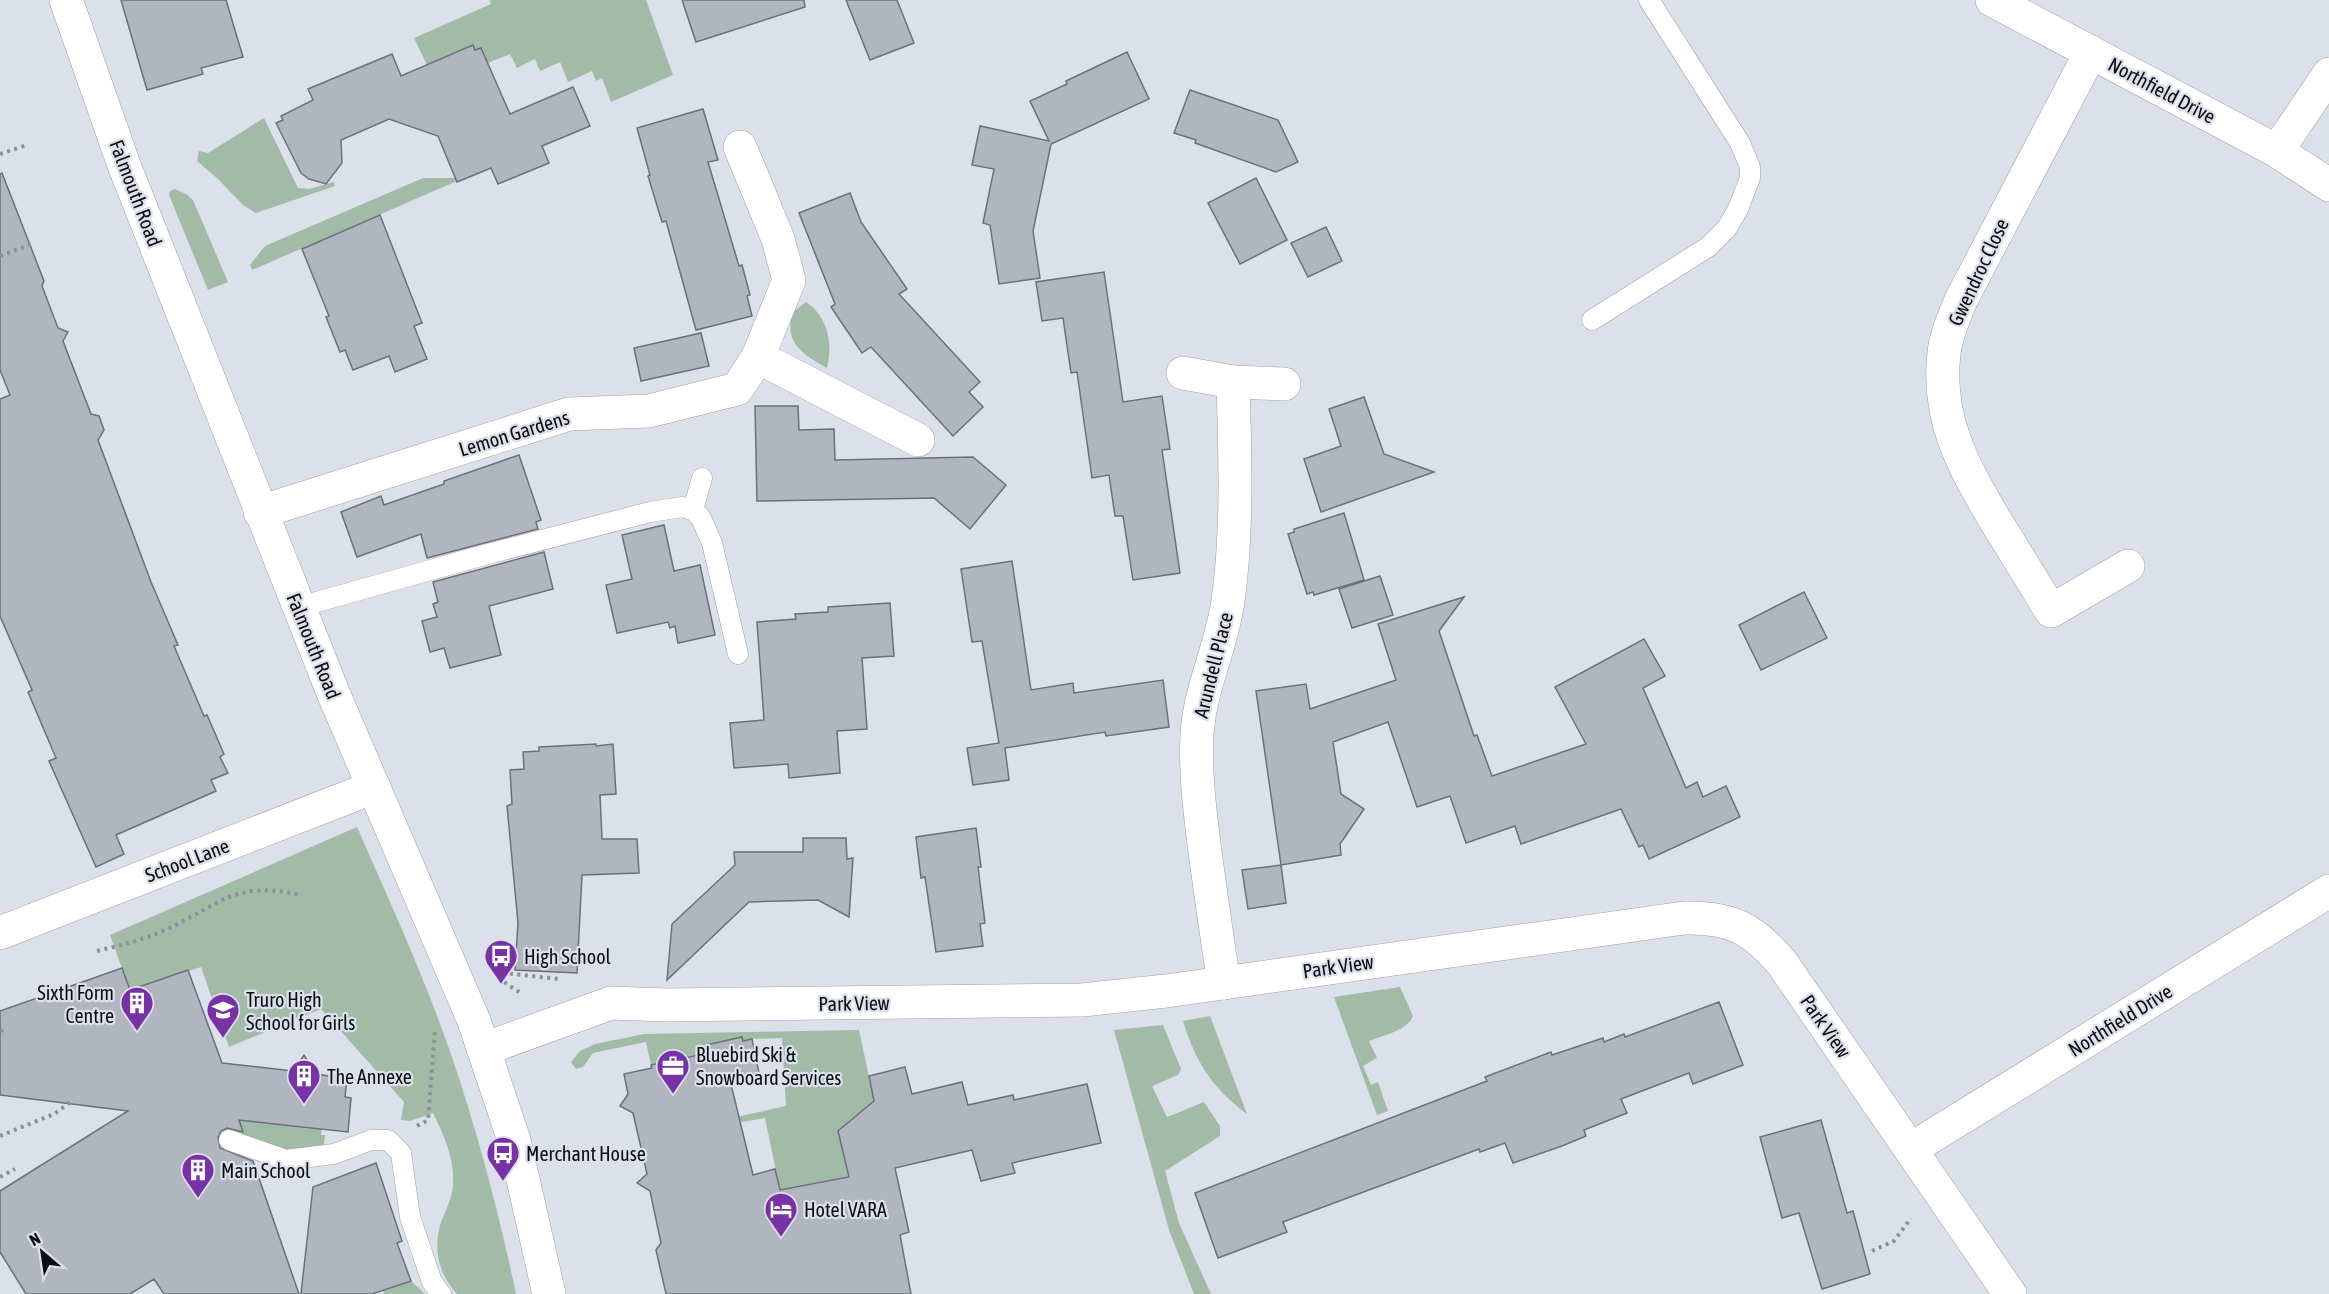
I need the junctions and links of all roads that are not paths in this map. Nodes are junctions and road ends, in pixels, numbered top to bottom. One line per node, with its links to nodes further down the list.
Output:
1 (66, 0): 17 (street, Falmouth Road)
2 (1649, 0): 9 (lane)
3 (1992, 0): 4 (street, Northfield Drive)
4 (2091, 52): 7 (street, Northfield Drive); 18 (street, Gwendroc Close)
5 (2329, 74): 7 (street)
6 (740, 147): 10 (street, Lemon Gardens)
7 (2277, 151): 8 (street, Northfield Drive)
8 (2329, 185)
9 (1592, 320)
10 (758, 357): 14 (street); 17 (street, Lemon Gardens)
11 (1183, 373): 12 (street)
12 (1233, 382): 13 (street); 24 (street, Arundell Place)
13 (1284, 384)
14 (918, 440)
15 (702, 478): 16 (lane)
16 (693, 510): 19 (lane); 20 (lane)
17 (261, 512): 19 (street, Falmouth Road)
18 (2128, 566)
19 (298, 607): 21 (street, Falmouth Road)
20 (738, 654)
21 (374, 787): 23 (street, School Lane); 25 (street, Falmouth Road)
22 (2329, 891): 27 (street, Northfield Drive)
23 (0, 933)
24 (1224, 983): 25 (street, Park View); 27 (street, Park View)
25 (484, 1048): 29 (street, Falmouth Road)
26 (229, 1140): 28 (lane)
27 (1911, 1149): 30 (street, Park View)
28 (441, 1294)
29 (549, 1294)
30 (2010, 1294)

